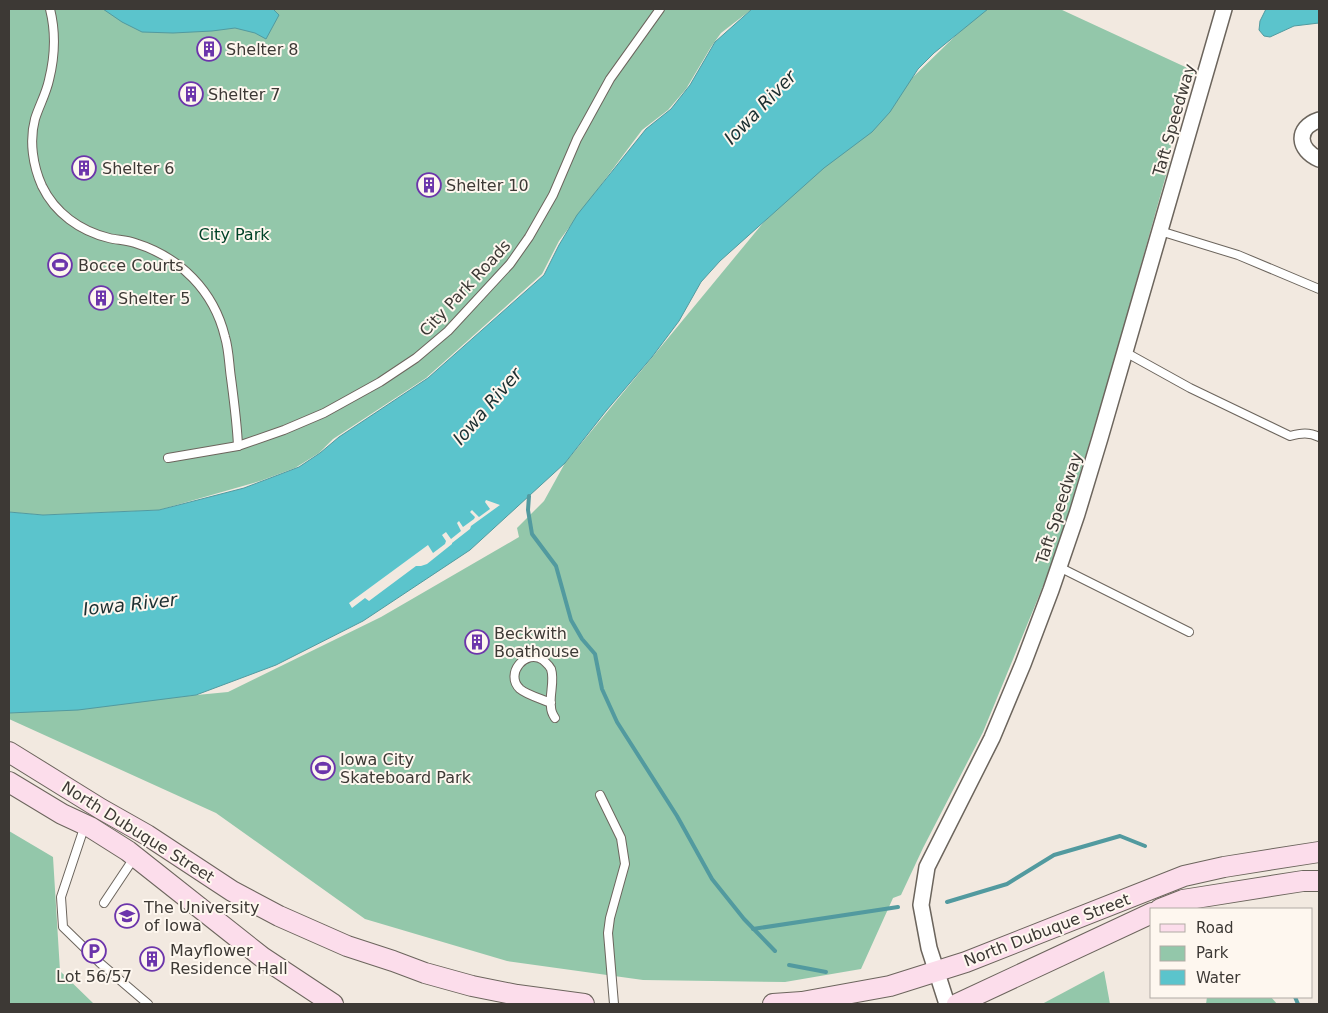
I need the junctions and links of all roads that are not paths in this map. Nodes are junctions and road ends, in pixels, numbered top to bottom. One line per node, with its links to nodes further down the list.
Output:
1 (50, 9): 10 (lane)
2 (660, 9): 10 (lane, City Park Roads)
3 (1224, 9): 6 (street, Taft Speedway)
4 (1319, 120): 5 (street)
5 (1319, 159)
6 (1160, 231): 7 (lane); 8 (street, Taft Speedway)
7 (1319, 289)
8 (1125, 352): 9 (lane); 12 (street, Taft Speedway)
9 (1319, 437)
10 (238, 446): 11 (lane, City Park Roads)
11 (168, 458)
12 (1059, 567): 13 (lane); 26 (street, Taft Speedway)
13 (1189, 632)
14 (551, 703): 14 (lane); 15 (lane)
15 (554, 718)
16 (9, 752): 29 (main road, North Dubuque Street)
17 (9, 782): 19 (main road, North Dubuque Street)
18 (600, 795): 30 (lane)
19 (84, 825): 21 (main road, North Dubuque Street); 27 (lane)
20 (1319, 852): 26 (main road, North Dubuque Street)
21 (135, 856): 23 (lane); 28 (main road, North Dubuque Street)
22 (1319, 880): 24 (main road)
23 (104, 903)
24 (1163, 908)
25 (1150, 914): 33 (main road, North Dubuque Street)
26 (936, 971): 31 (main road, North Dubuque Street); 32 (street, Taft Speedway)
27 (148, 1004)
28 (333, 1004)
29 (584, 1004)
30 (614, 1004)
31 (773, 1004)
32 (947, 1004)
33 (957, 1004)

